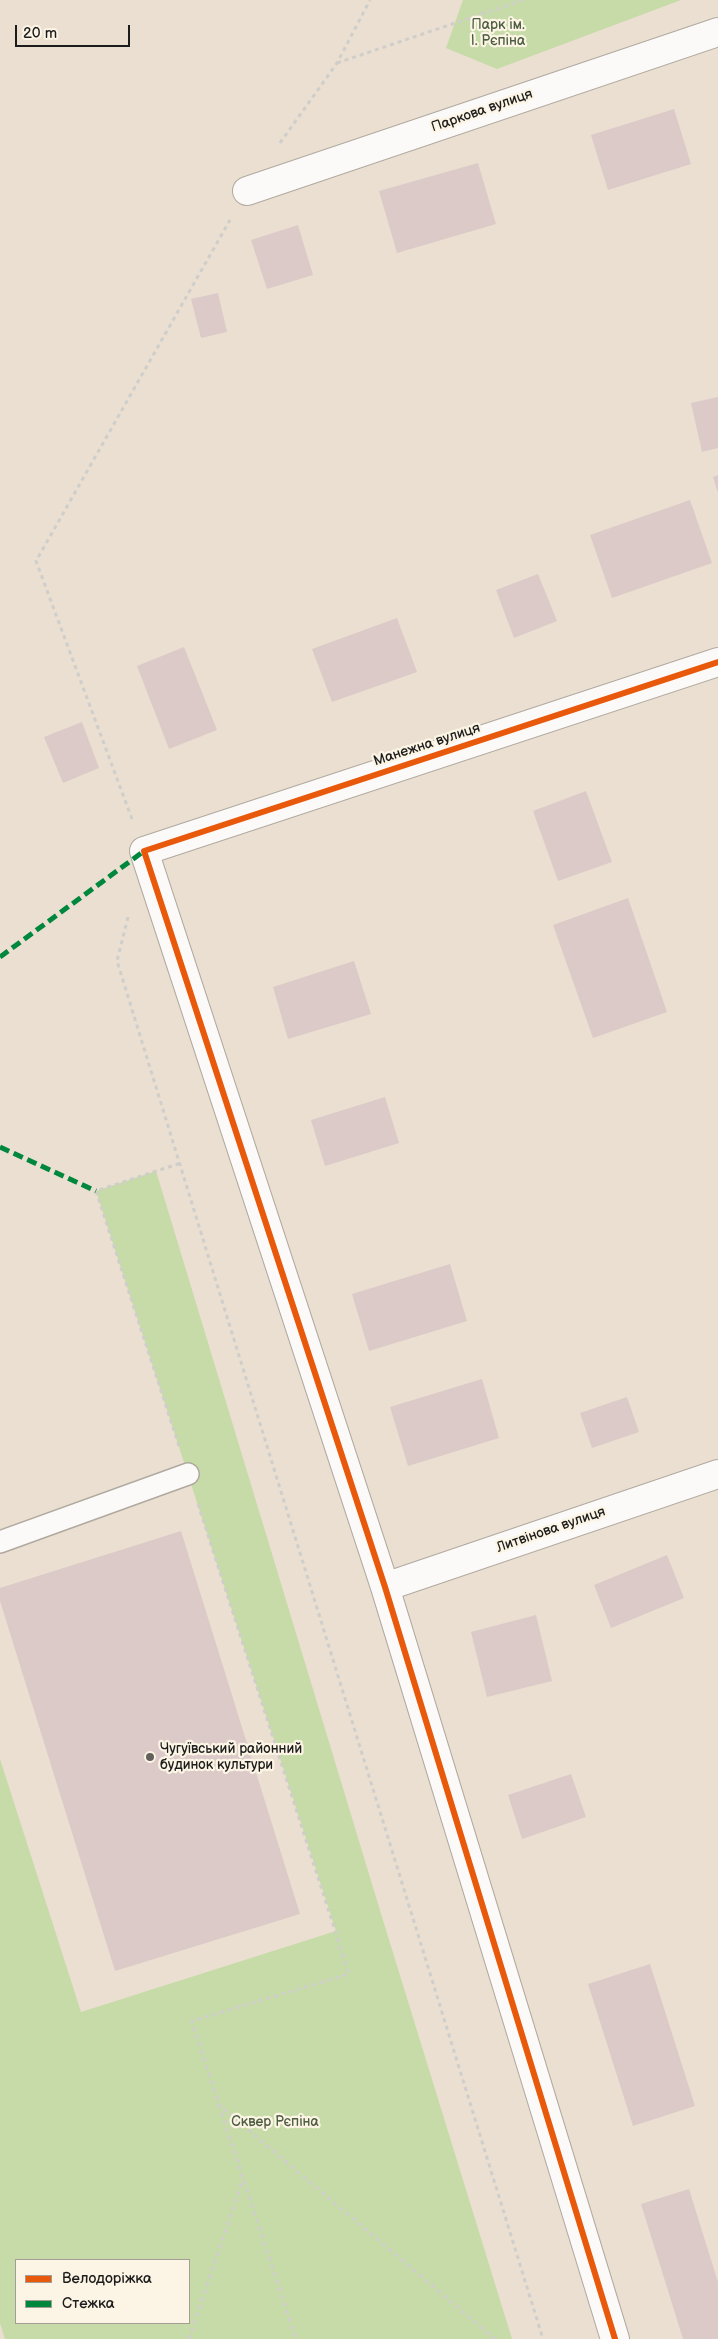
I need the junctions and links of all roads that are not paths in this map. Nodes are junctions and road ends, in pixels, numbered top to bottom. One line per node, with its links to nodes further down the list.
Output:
1 (718, 32): 2 (street, Паркова вулиця)
2 (247, 191)
3 (718, 662): 7 (street, Манежна вулиця)
4 (188, 1474): 6 (lane)
5 (718, 1474): 7 (street, Литвінова вулиця)
6 (0, 1542)
7 (385, 1587): 8 (street)
8 (615, 2339)

